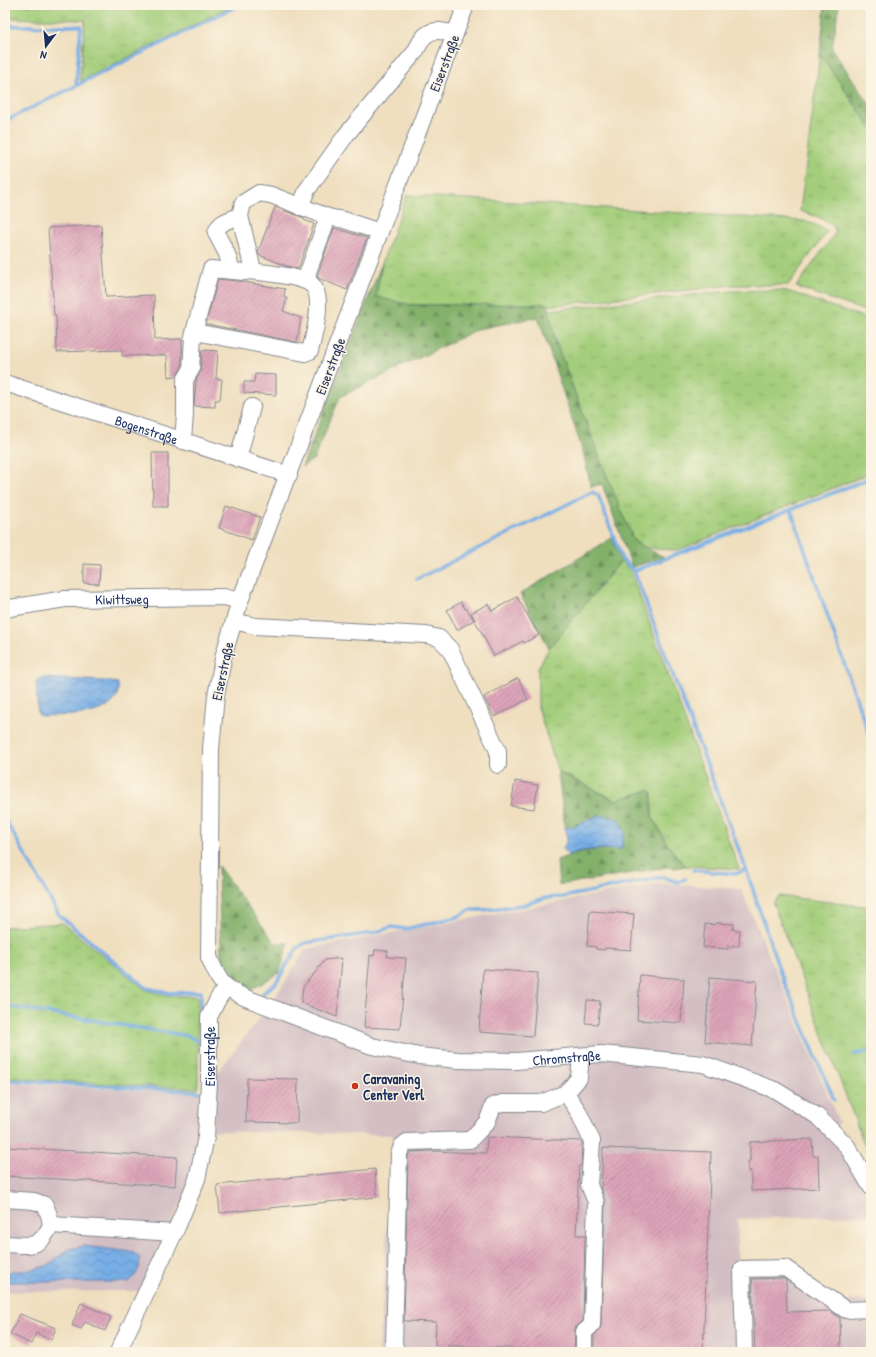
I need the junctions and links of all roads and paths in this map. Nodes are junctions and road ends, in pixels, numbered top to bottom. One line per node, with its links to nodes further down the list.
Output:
1 (466, 5): 2 (street, Eiserstraße)
2 (455, 34): 3 (street); 6 (street, Eiserstraße)
3 (300, 207): 4 (street); 5 (street)
4 (240, 216): 7 (street); 8 (street)
5 (328, 217): 6 (street); 9 (street)
6 (380, 232): 15 (street, Eiserstraße)
7 (232, 271): 8 (street); 10 (street)
8 (250, 271): 9 (street)
9 (308, 282): 10 (street)
10 (195, 332): 13 (street)
11 (5, 383): 13 (street, Bogenstraße)
12 (252, 407): 14 (street)
13 (183, 441): 14 (street, Bogenstraße)
14 (238, 459): 15 (street, Bogenstraße)
15 (288, 475): 16 (street, Eiserstraße)
16 (240, 602): 17 (street, Kiwittsweg); 18 (street, Eiserstraße)
17 (5, 610)
18 (234, 621): 19 (street); 20 (street, Eiserstraße)
19 (498, 765)
20 (226, 987): 21 (street, Chromstraße); 26 (street, Eiserstraße)
21 (581, 1056): 22 (street); 23 (street, Chromstraße)
22 (566, 1093): 30 (street); 31 (street)
23 (871, 1187)
24 (5, 1198): 25 (street)
25 (51, 1225): 26 (street); 27 (street)
26 (174, 1233): 29 (street, Eiserstraße)
27 (5, 1244)
28 (871, 1309): 32 (street)
29 (118, 1352)
30 (397, 1352)
31 (584, 1352)
32 (744, 1352)

